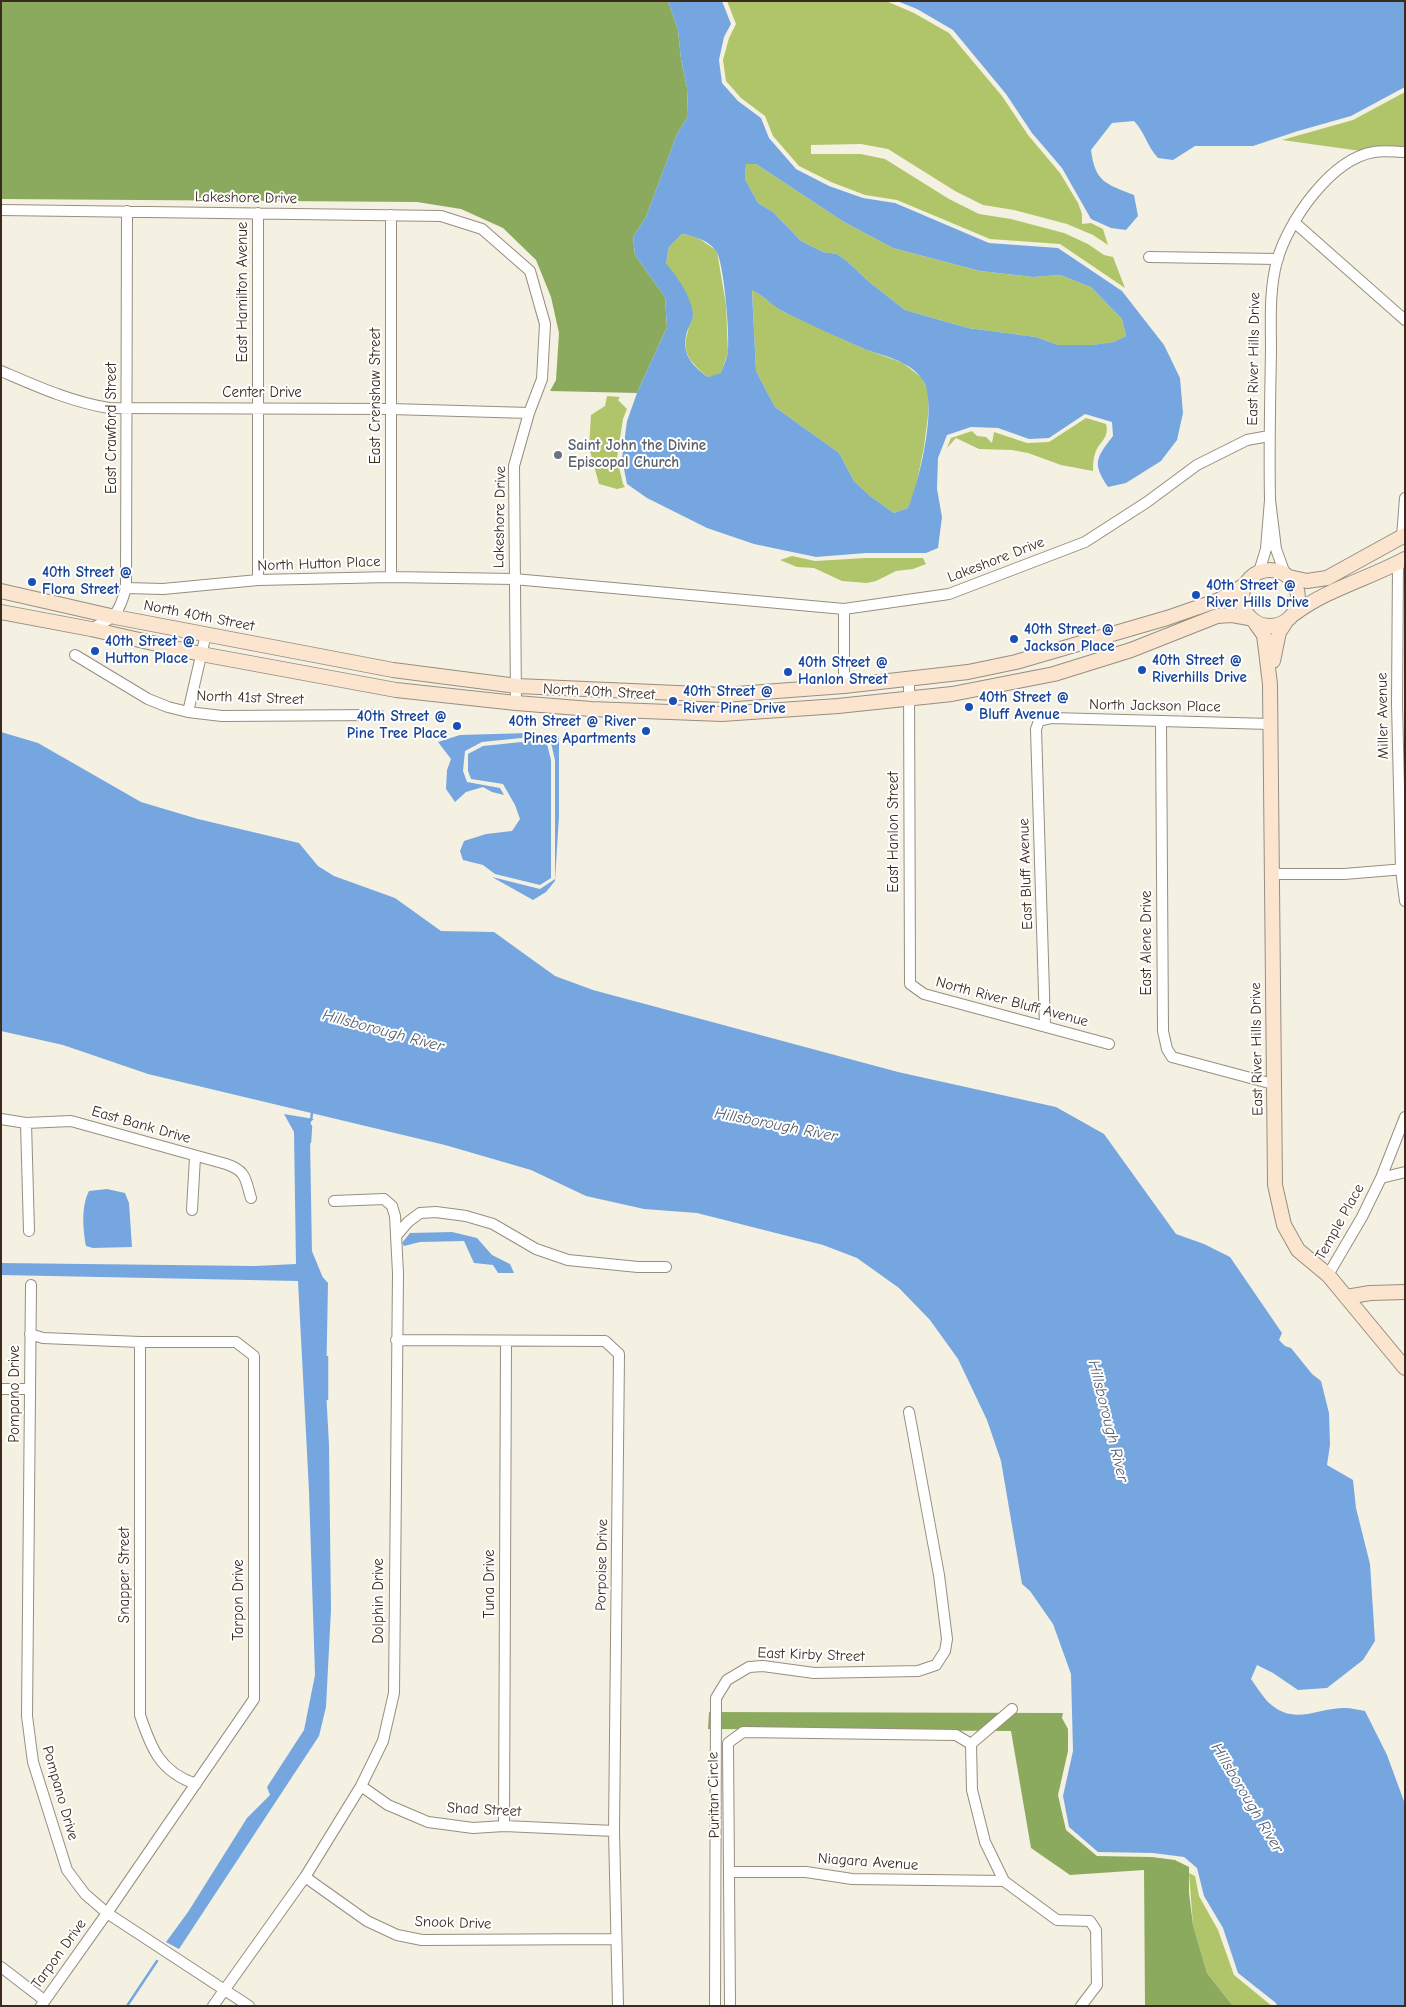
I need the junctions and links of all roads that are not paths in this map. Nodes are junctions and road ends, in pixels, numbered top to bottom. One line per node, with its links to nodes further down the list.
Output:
1 (1405, 152): 6 (street, East River Hills Drive)
2 (1, 210): 3 (street, Lakeshore Drive)
3 (126, 211): 4 (street, Lakeshore Drive); 11 (street, East Crawford Street)
4 (258, 213): 5 (street, Lakeshore Drive); 12 (street, East Hamilton Avenue)
5 (391, 215): 13 (street, East Crenshaw Street); 14 (street, Lakeshore Drive)
6 (1294, 222): 8 (street, East River Hills Drive); 9 (street)
7 (1149, 257): 8 (street)
8 (1278, 258): 15 (street, East River Hills Drive)
9 (1405, 320)
10 (1, 371): 11 (street, Center Drive)
11 (128, 408): 12 (street, Center Drive); 26 (street, East Crawford Street)
12 (258, 408): 13 (street, Center Drive); 24 (street, East Hamilton Avenue)
13 (391, 409): 14 (street, Center Drive); 22 (street, East Crenshaw Street)
14 (529, 413): 23 (street, Lakeshore Drive)
15 (1269, 436): 17 (street, East River Hills Drive); 28 (street, Lakeshore Drive)
16 (1405, 498): 18 (street)
17 (1270, 500): 20 (street, East River Hills Drive); 21 (street, East River Hills Drive)
18 (1403, 536): 21 (main road)
19 (1401, 561): 31 (main road); 50 (street, Miller Avenue)
20 (1259, 572): 21 (main road); 25 (main road)
21 (1287, 576): 31 (main road)
22 (392, 577): 23 (street, North Hutton Place); 24 (street, North Hutton Place)
23 (514, 579): 28 (street, Lakeshore Drive); 39 (street)
24 (258, 580): 26 (street, North Hutton Place)
25 (1245, 585): 32 (main road); 37 (main road, North 40th Street)
26 (126, 588): 30 (street, East Crawford Street)
27 (1, 591): 30 (main road, North 40th Street)
28 (844, 609): 40 (street)
29 (1, 612): 33 (main road, North 40th Street)
30 (115, 617): 33 (street); 34 (main road, North 40th Street)
31 (1289, 618): 32 (main road); 38 (main road, East River Hills Drive)
32 (1252, 621): 38 (main road, East River Hills Drive); 42 (main road, North 40th Street)
33 (91, 629): 35 (main road, North 40th Street)
34 (206, 634): 35 (street); 39 (main road, North 40th Street)
35 (201, 654): 43 (main road, North 40th Street); 44 (street)
36 (74, 655): 44 (street, North 41st Street)
37 (909, 679): 40 (main road, North 40th Street); 42 (street, East Hanlon Street)
38 (1270, 684): 49 (main road, East River Hills Drive)
39 (517, 686): 41 (main road, North 40th Street); 43 (street)
40 (844, 686): 41 (main road, North 40th Street)
41 (723, 695): 45 (main road)
42 (908, 699): 45 (main road, North 40th Street); 53 (street, East Hanlon Street)
43 (516, 703): 45 (main road, North 40th Street)
44 (188, 712): 46 (street, North 41st Street)
45 (722, 714)
46 (379, 715)
47 (1039, 721): 48 (street, North Jackson Place); 54 (street, East Bluff Avenue)
48 (1161, 722): 49 (street, North Jackson Place); 56 (street, East Alene Drive)
49 (1270, 724): 51 (main road, East River Hills Drive)
50 (1403, 869): 51 (street); 52 (street, Miller Avenue)
51 (1271, 874): 56 (main road, East River Hills Drive)
52 (1405, 900)
53 (910, 984): 54 (street, North River Bluff Avenue)
54 (1045, 1026): 55 (street, North River Bluff Avenue)
55 (1109, 1044)
56 (1273, 1084): 69 (main road, East River Hills Drive)
57 (1405, 1117): 62 (street)
58 (1, 1119): 59 (street, East Bank Drive)
59 (26, 1122): 60 (street, East Bank Drive); 66 (street)
60 (195, 1157): 63 (street, East Bank Drive); 65 (street)
61 (1405, 1172): 62 (street, Temple Place)
62 (1381, 1178): 69 (street, Temple Place)
63 (252, 1198)
64 (334, 1201): 67 (street, Dolphin Drive)
65 (192, 1210)
66 (29, 1231)
67 (396, 1236): 68 (street); 74 (street, Dolphin Drive)
68 (666, 1267)
69 (1328, 1275): 72 (main road, East River Hills Drive)
70 (31, 1285): 73 (street, Pompano Drive)
71 (1405, 1292): 72 (main road)
72 (1346, 1297): 77 (main road, East River Hills Drive)
73 (30, 1334): 75 (street, Tarpon Drive); 79 (street, Pompano Drive)
74 (396, 1340): 76 (street, Porpoise Drive); 84 (street, Dolphin Drive)
75 (140, 1342): 83 (street, Snapper Street); 83 (street, Tarpon Drive)
76 (506, 1342): 85 (street, Tuna Drive); 86 (street, Porpoise Drive)
77 (1405, 1368)
78 (1, 1389): 79 (street)
79 (30, 1389): 90 (street, Pompano Drive)
80 (909, 1412): 98 (street, East Kirby Street)
81 (1012, 1709): 82 (street)
82 (971, 1744): 87 (street, Puritan Circle); 89 (street)
83 (196, 1784): 90 (street, Tarpon Drive)
84 (361, 1786): 85 (street, Shad Street); 88 (street, Dolphin Drive)
85 (504, 1826): 86 (street, Shad Street)
86 (614, 1831): 91 (street, Porpoise Drive)
87 (730, 1872): 89 (street, Niagara Avenue); 99 (street, Puritan Circle)
88 (305, 1877): 91 (street, Snook Drive); 93 (street, Dolphin Drive)
89 (1004, 1881): 100 (street)
90 (107, 1913): 93 (street, Pompano Drive); 94 (street, Tarpon Drive)
91 (616, 1939): 97 (street, Porpoise Drive)
92 (1, 1967): 94 (street)
93 (225, 1989): 95 (street, Dolphin Drive); 96 (street, Pompano Drive)
94 (42, 2003)
95 (213, 2006)
96 (249, 2006)
97 (618, 2006)
98 (715, 2006)
99 (730, 2006)
100 (1081, 2006)

